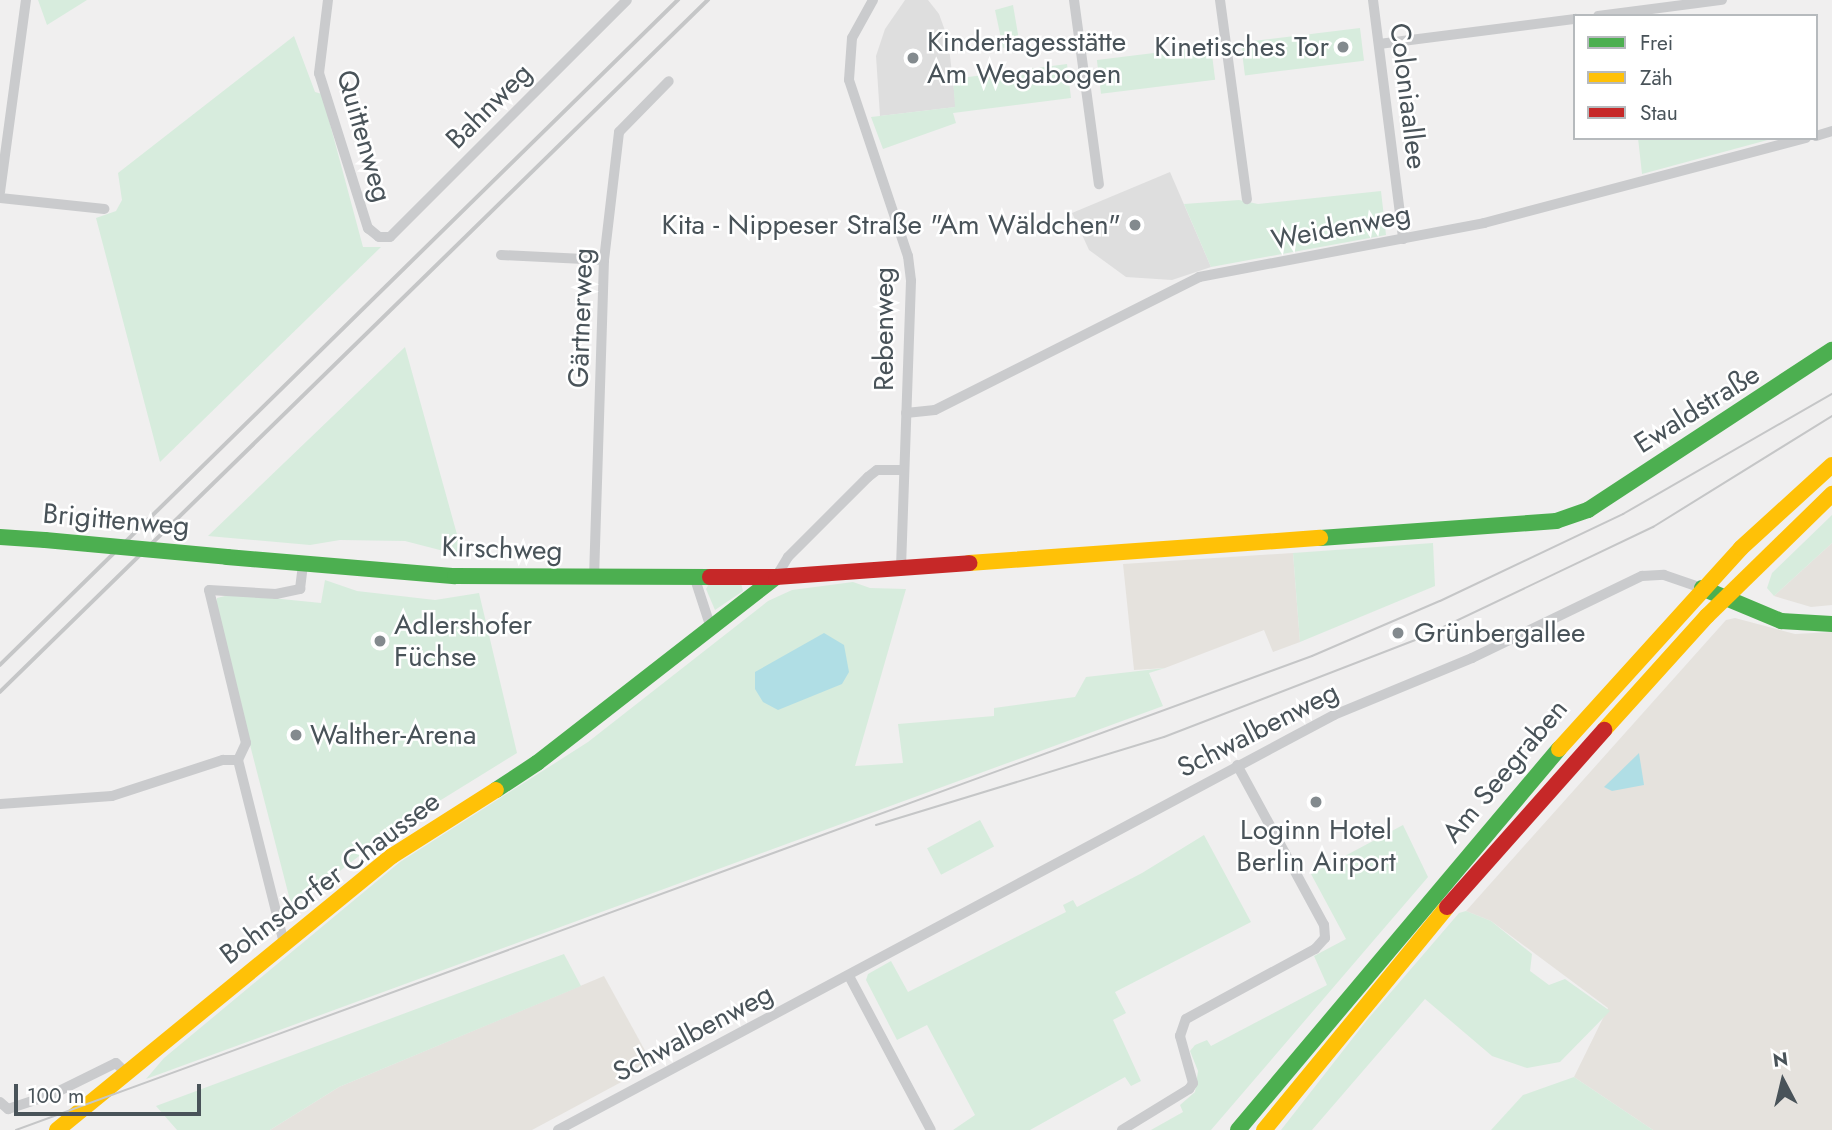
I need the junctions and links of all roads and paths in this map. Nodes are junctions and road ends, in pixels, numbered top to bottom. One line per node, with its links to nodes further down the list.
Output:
1 (26, 0): 15 (street)
2 (328, 0): 19 (street, Quittenweg)
3 (627, 0): 19 (street, Bahnweg)
4 (873, 0): 24 (street, Rebenweg)
5 (1074, 0): 14 (street)
6 (1220, 0): 17 (street)
7 (1373, 0): 11 (street, Coloniaallee)
8 (1722, 0): 9 (street)
9 (1614, 14)
10 (1573, 19): 11 (street)
11 (1379, 44): 20 (street, Coloniaallee)
12 (669, 81): 22 (street, Gärtnerweg)
13 (1799, 140): 20 (street, Weidenweg)
14 (1099, 184)
15 (0, 192)
16 (0, 198): 18 (street)
17 (1247, 199)
18 (104, 209)
19 (379, 237)
20 (1403, 239): 24 (street, Weidenweg)
21 (501, 255): 22 (street)
22 (604, 260): 34 (street, Gärtnerweg)
23 (1832, 350): 31 (street, Ewaldstraße)
24 (906, 412): 26 (street, Rebenweg)
25 (1832, 465): 35 (street, Am Seegraben)
26 (903, 470): 31 (street, Rebenweg); 33 (street)
27 (1832, 494): 36 (street, Am Seegraben)
28 (0, 537): 29 (street, Brigittenweg, bridge)
29 (227, 557): 30 (street, Kirschweg)
30 (303, 563): 34 (street, Kirschweg); 39 (street)
31 (901, 566): 33 (street, Kirschweg)
32 (694, 576): 33 (street, Kirschweg); 34 (street, Kirschweg); 38 (street)
33 (776, 577): 38 (street, Bohnsdorfer Chaussee)
34 (594, 578)
35 (1702, 588): 36 (street); 40 (street, Schwalbenweg); 50 (street, Am Seegraben)
36 (1726, 598): 37 (street); 51 (street, Am Seegraben)
37 (1832, 624)
38 (711, 628): 42 (street, Bohnsdorfer Chaussee)
39 (238, 760): 41 (street); 42 (street)
40 (1237, 765): 43 (street, Schwalbenweg); 49 (street)
41 (0, 804)
42 (285, 943): 44 (street, Bohnsdorfer Chaussee)
43 (849, 976): 47 (street, Schwalbenweg); 48 (street)
44 (126, 1073): 45 (street); 46 (street, Bohnsdorfer Chaussee)
45 (0, 1102)
46 (57, 1130)
47 (558, 1130)
48 (931, 1130)
49 (1122, 1130)
50 (1238, 1130)
51 (1264, 1130)

